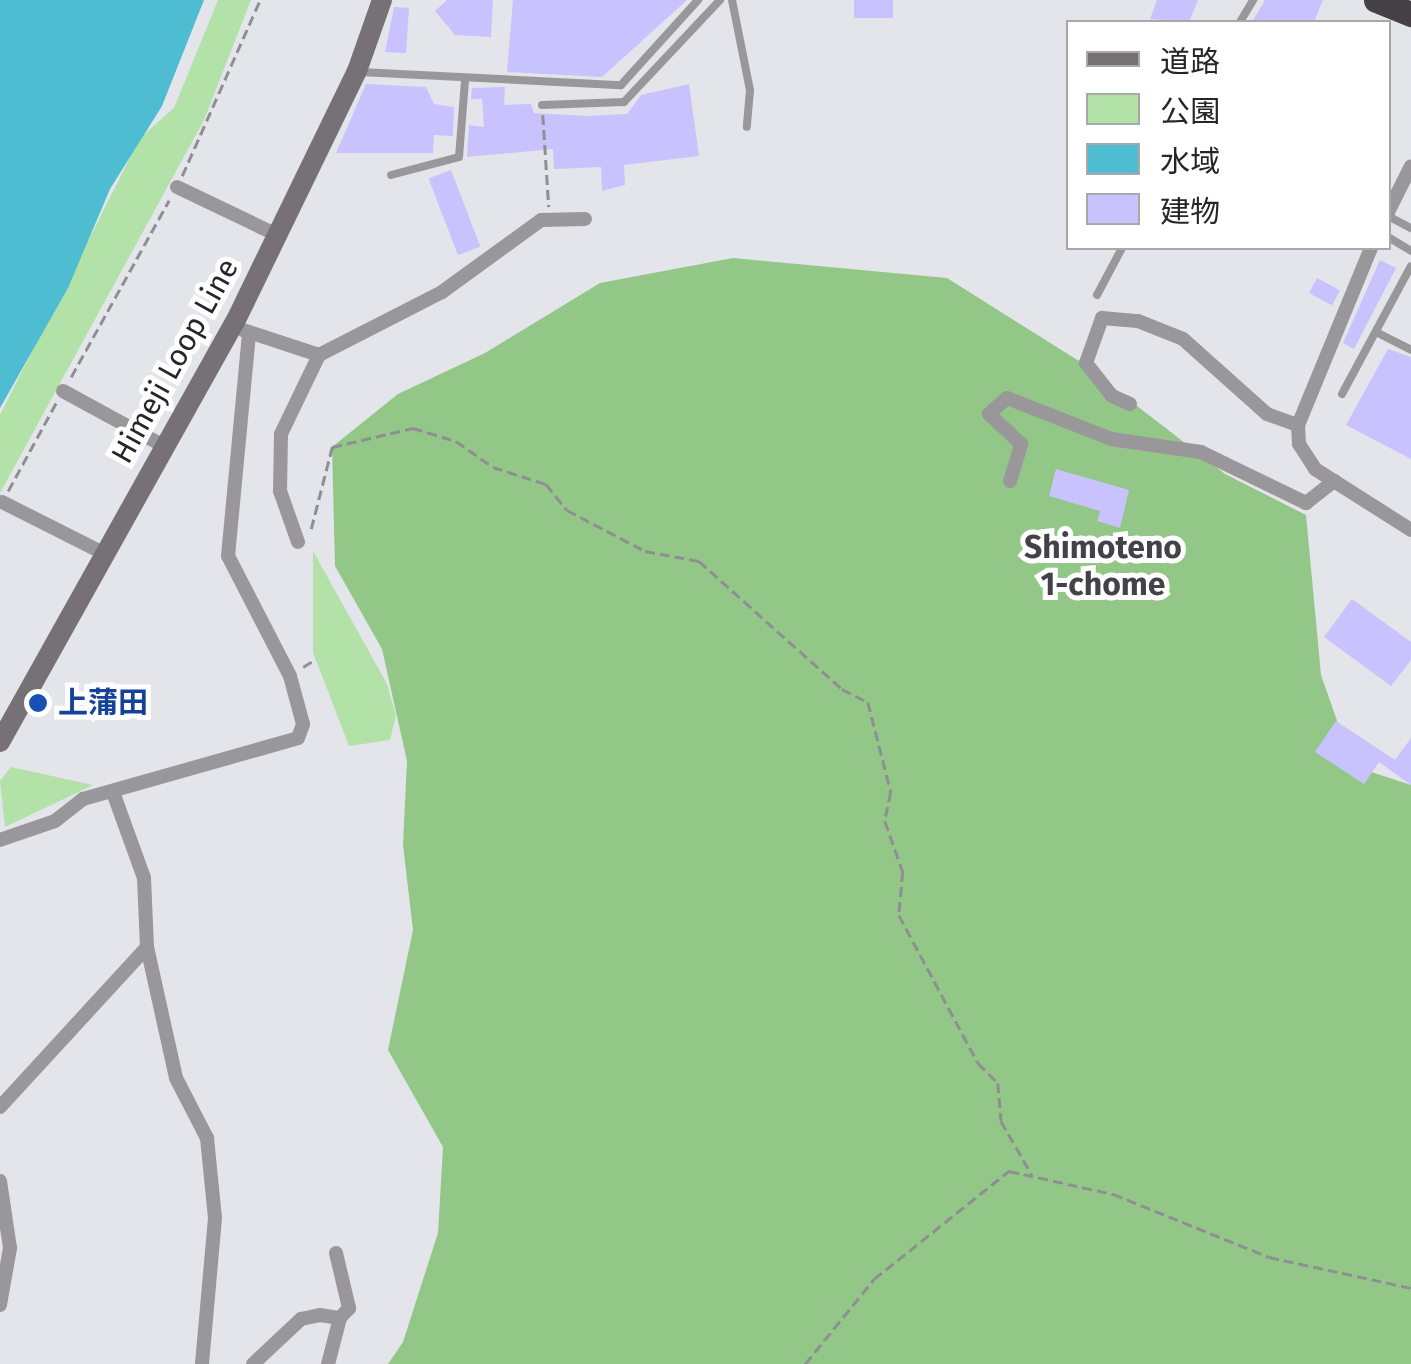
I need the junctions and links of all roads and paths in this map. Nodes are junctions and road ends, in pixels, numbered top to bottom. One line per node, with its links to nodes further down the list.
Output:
1 (260, 0): 14 (path)
2 (382, 0): 8 (main road, Himeji Loop Line)
3 (698, 0): 9 (lane)
4 (720, 0): 10 (lane)
5 (732, 0): 11 (lane)
6 (1376, 0): 7 (highway)
7 (1411, 14)
8 (357, 71): 9 (lane); 18 (main road, Himeji Loop Line)
9 (466, 80): 13 (lane)
10 (542, 105): 16 (path)
11 (747, 128)
12 (1411, 166): 15 (street)
13 (391, 175)
14 (177, 187): 18 (street); 27 (path)
15 (1391, 208)
16 (550, 218): 17 (street); 26 (street)
17 (585, 219)
18 (276, 235): 23 (main road, Himeji Loop Line)
19 (1121, 250): 22 (lane)
20 (1370, 250): 30 (street)
21 (1410, 269): 24 (lane)
22 (1098, 295)
23 (242, 329): 26 (street); 31 (main road, Himeji Loop Line); 40 (street)
24 (1376, 332): 25 (lane); 28 (lane)
25 (1411, 350)
26 (319, 355): 37 (street)
27 (63, 391): 31 (street); 34 (path)
28 (1342, 394)
29 (1130, 404): 30 (street)
30 (1298, 426): 33 (street)
31 (162, 445): 38 (main road, Himeji Loop Line)
32 (1010, 481): 33 (street)
33 (1334, 481): 36 (street)
34 (2, 502): 38 (street)
35 (311, 530): 46 (path)
36 (1411, 530)
37 (298, 542)
38 (105, 554): 41 (main road, Himeji Loop Line)
39 (316, 658): 40 (path)
40 (290, 676): 42 (street)
41 (0, 742)
42 (114, 795): 43 (street); 44 (street)
43 (0, 840)
44 (146, 947): 45 (street); 52 (street)
45 (0, 1107)
46 (1032, 1175): 49 (path); 55 (path)
47 (0, 1181): 50 (street)
48 (336, 1254): 51 (street)
49 (1411, 1288)
50 (0, 1302)
51 (340, 1318): 53 (street); 54 (street)
52 (202, 1364)
53 (253, 1364)
54 (328, 1364)
55 (805, 1364)

